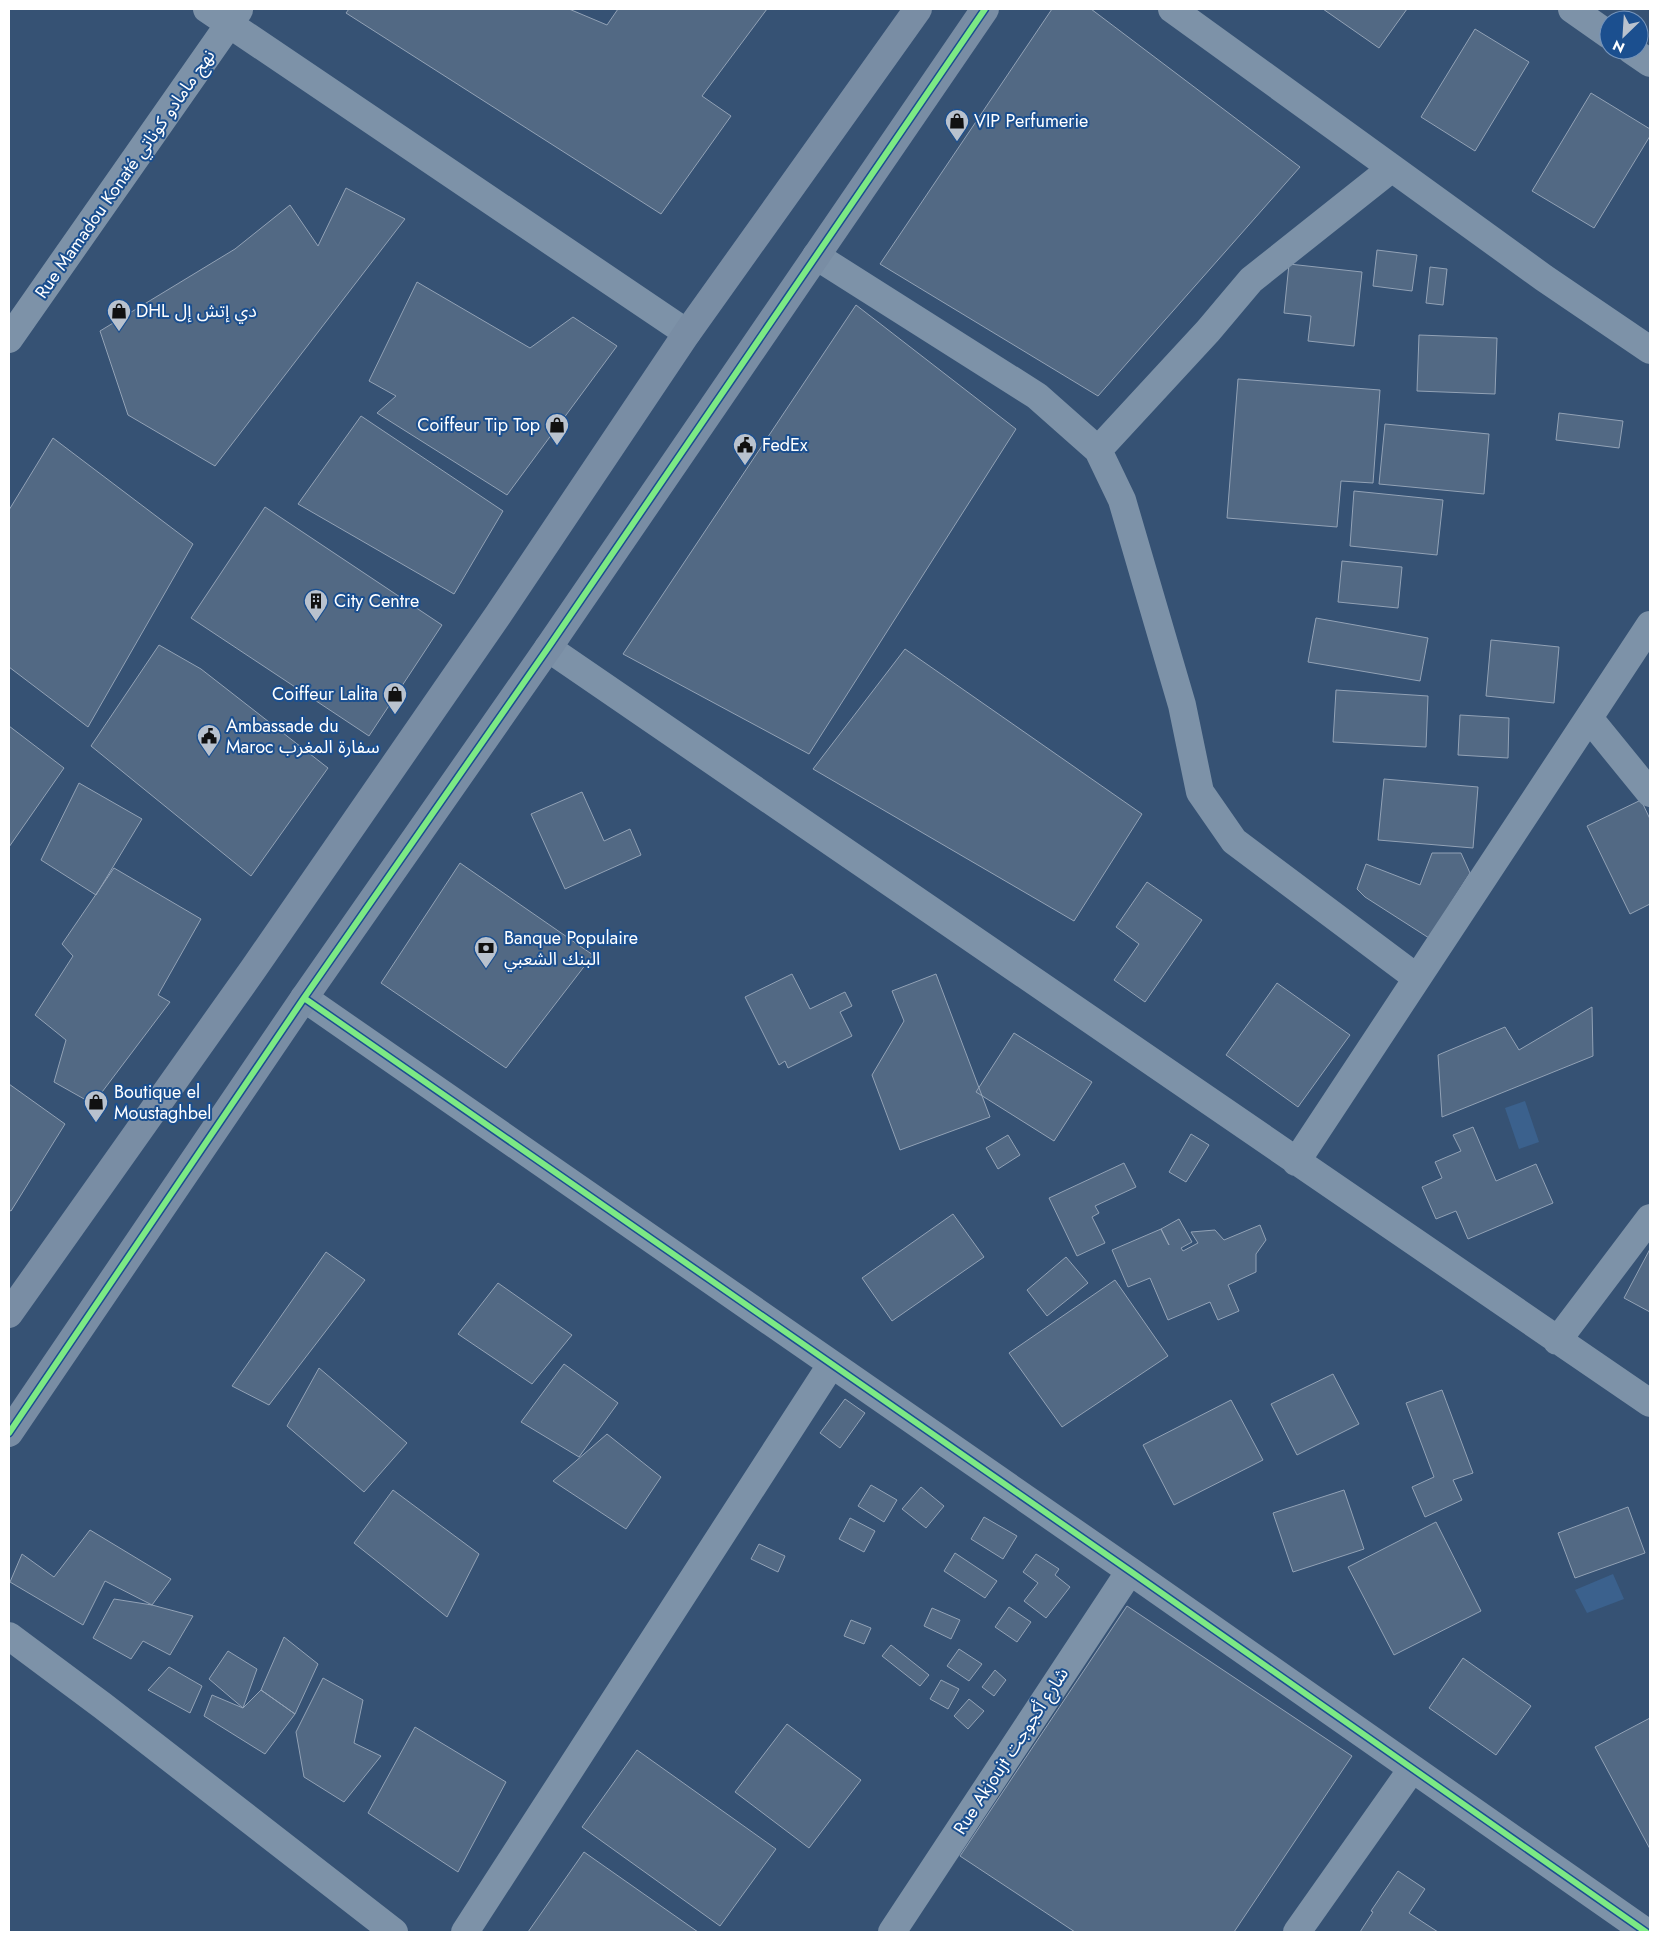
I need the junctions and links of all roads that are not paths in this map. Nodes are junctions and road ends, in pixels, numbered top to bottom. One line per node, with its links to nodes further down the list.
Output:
1 (207, 9): 6 (street)
2 (918, 9): 10 (street)
3 (985, 9): 9 (street)
4 (1172, 9): 8 (street)
5 (1572, 9): 7 (street)
6 (235, 17): 10 (street); 11 (street, Rue Mamadou Konaté نهج مامادو كوناتي)
7 (1599, 28)
8 (1392, 168): 12 (street); 13 (street)
9 (816, 256): 13 (street); 15 (street)
10 (687, 333): 22 (street)
11 (9, 339)
12 (1648, 344)
13 (1098, 450): 18 (street)
14 (1650, 625): 16 (street)
15 (548, 648): 19 (street); 20 (street)
16 (1588, 718): 17 (street); 18 (street)
17 (1650, 793)
18 (1418, 978): 20 (street)
19 (304, 998): 24 (street); 26 (street)
20 (1296, 1162): 23 (street)
21 (1650, 1218): 23 (street)
22 (9, 1314)
23 (1557, 1341): 25 (street)
24 (831, 1365): 27 (street); 31 (street)
25 (1650, 1403)
26 (9, 1433)
27 (1130, 1571): 29 (street); 32 (street, Rue Akjoujt شارع أكجوجت)
28 (9, 1636): 30 (street)
29 (1412, 1769): 33 (street); 34 (street)
30 (394, 1932)
31 (465, 1932)
32 (892, 1932)
33 (1297, 1932)
34 (1646, 1932)

